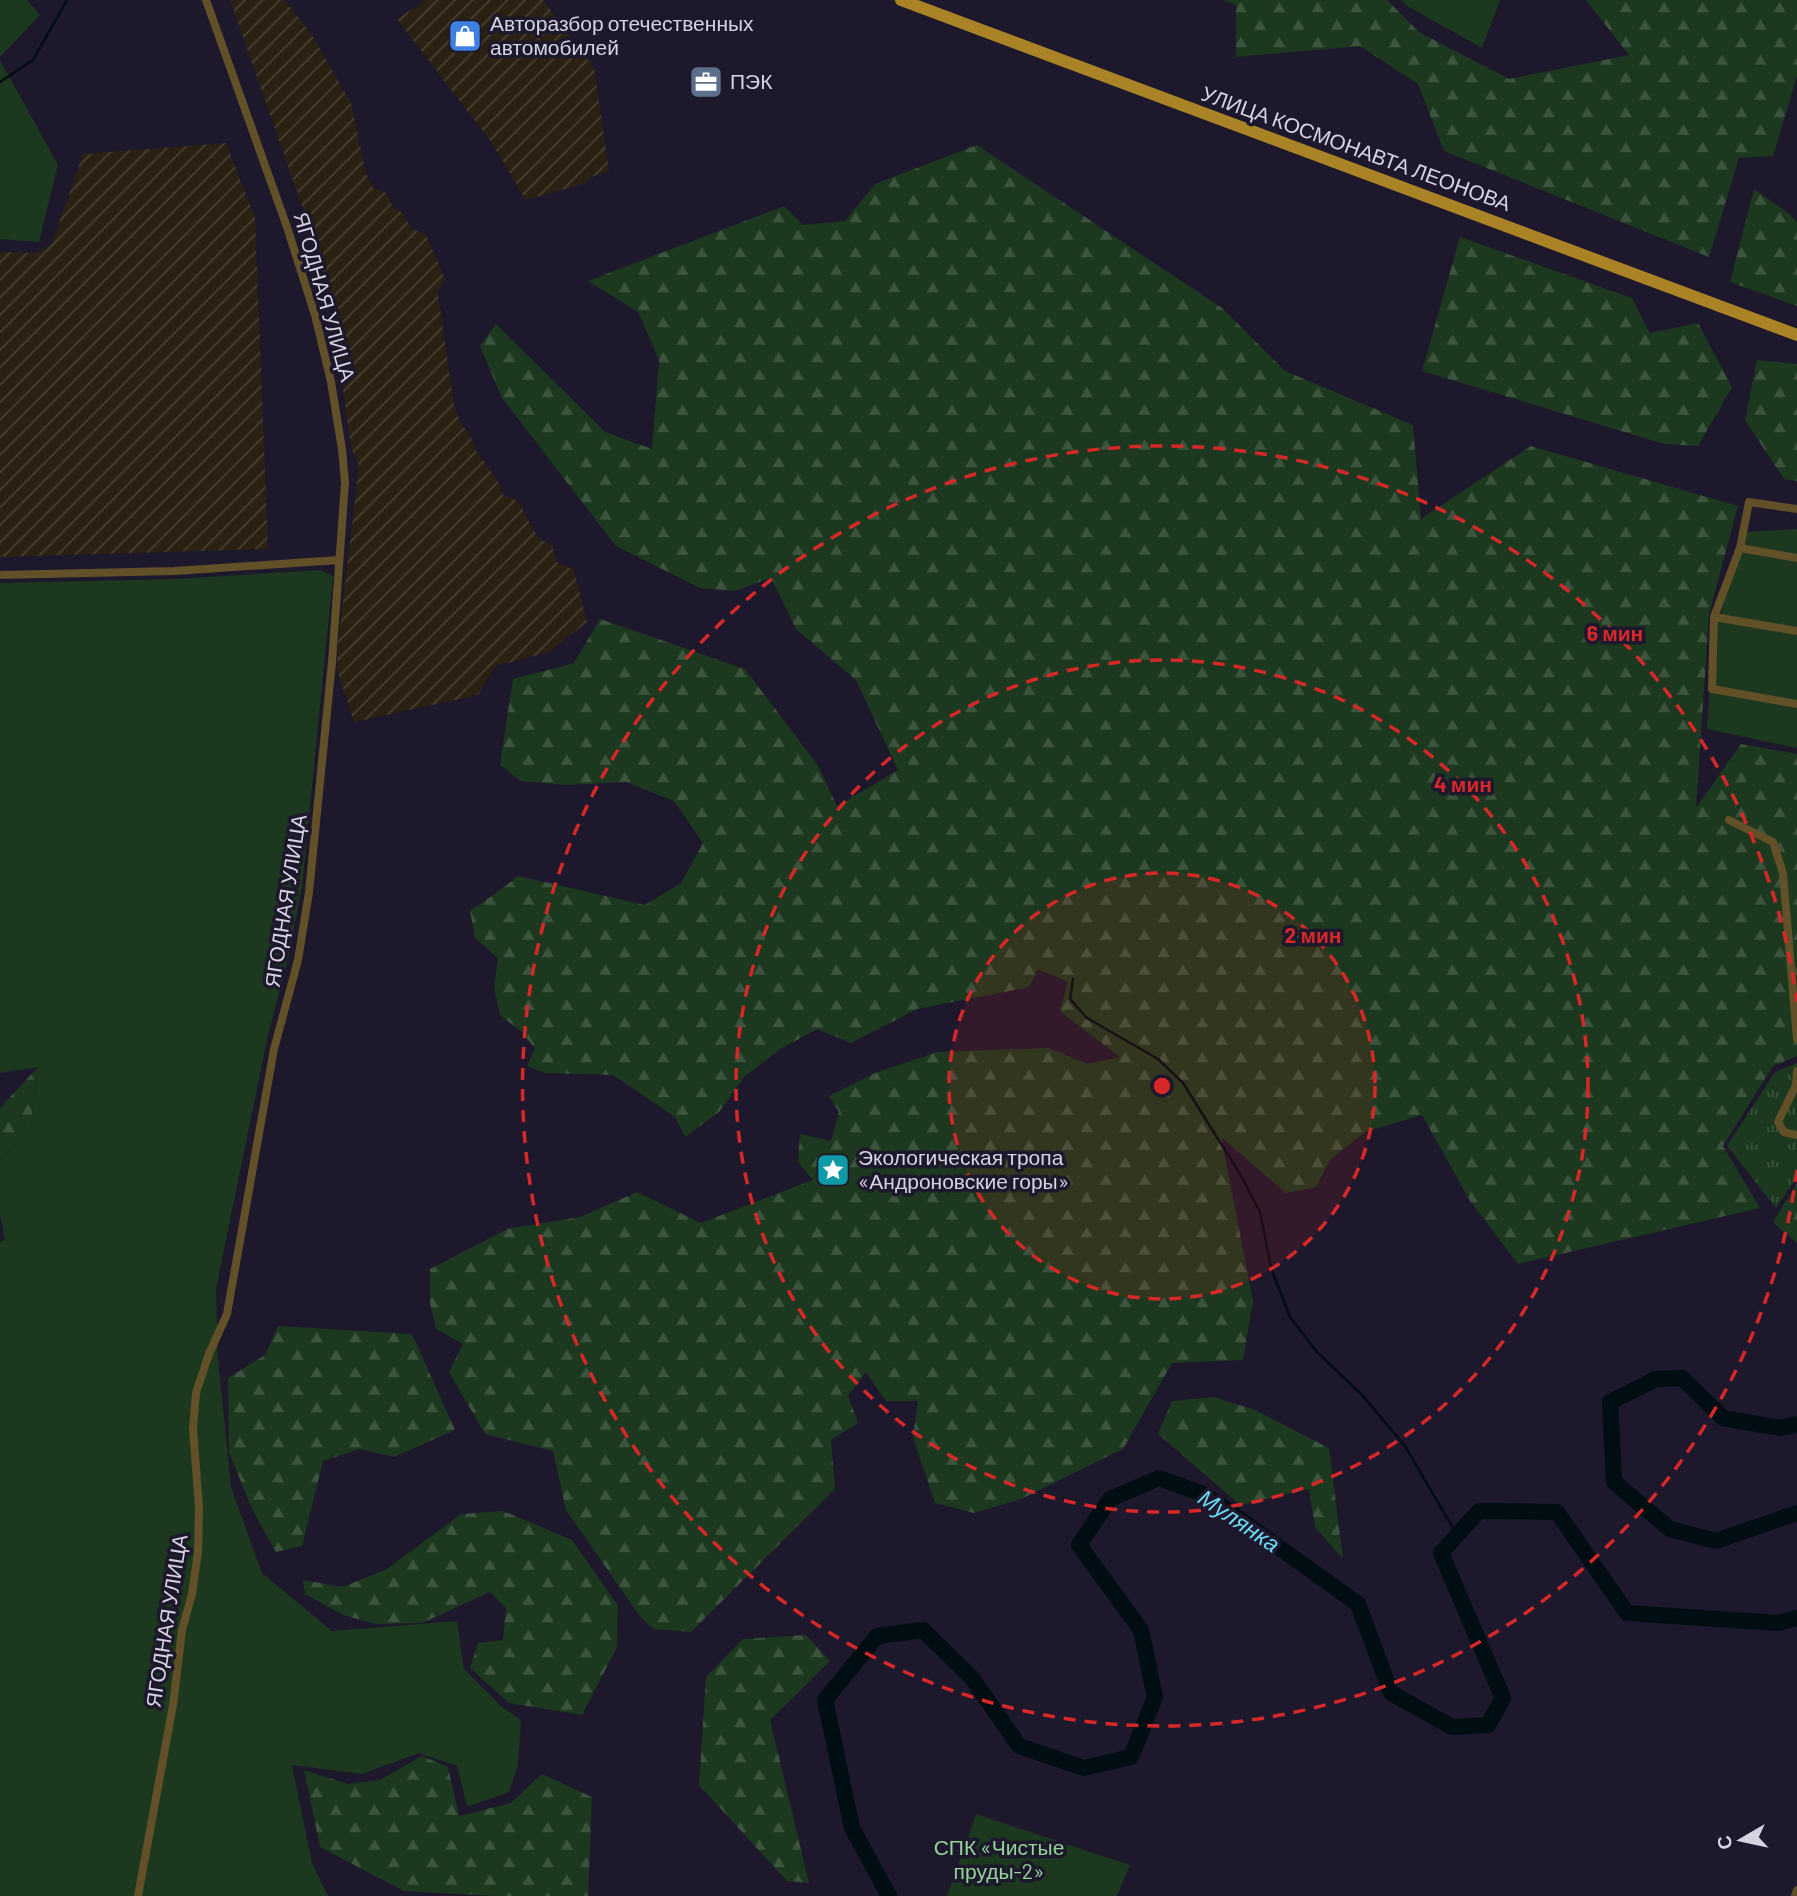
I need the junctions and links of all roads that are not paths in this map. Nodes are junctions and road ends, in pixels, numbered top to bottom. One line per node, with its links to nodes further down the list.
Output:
1 (206, 0): 7 (street, ЯГОДНАЯ УЛИЦА)
2 (901, 0): 3 (main road, УЛИЦА КОСМОНАВТА ЛЕОНОВА)
3 (1797, 335)
4 (1797, 509): 5 (street)
5 (1740, 548): 6 (street); 9 (street)
6 (1797, 558)
7 (339, 560): 8 (street); 17 (street, ЯГОДНАЯ УЛИЦА)
8 (0, 575)
9 (1714, 617): 10 (street); 11 (street)
10 (1797, 631)
11 (1797, 704)
12 (1729, 820): 13 (street)
13 (1797, 1039)
14 (1797, 1071): 15 (street)
15 (1797, 1135)
16 (1797, 1890): 18 (street)
17 (138, 1896)
18 (1795, 1896)

